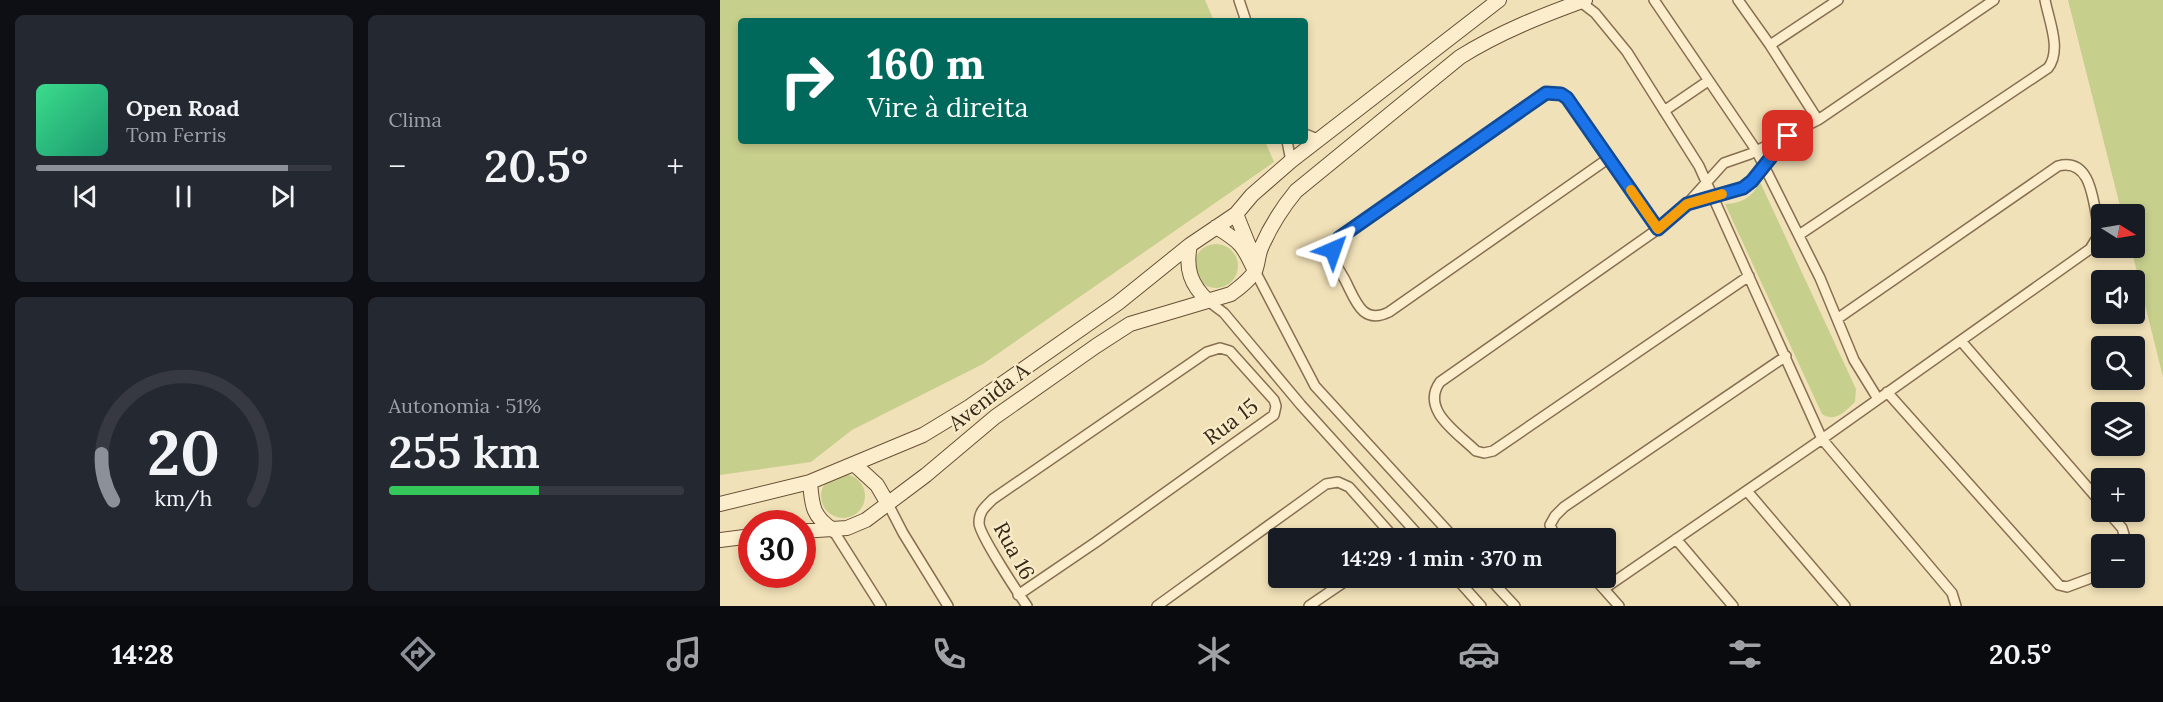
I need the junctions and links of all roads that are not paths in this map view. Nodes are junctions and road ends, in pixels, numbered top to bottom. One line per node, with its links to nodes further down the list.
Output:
1 (1239, 0): 9 (street)
2 (1499, 0): 16 (main road, Avenida A)
3 (1654, 0): 11 (street)
4 (1738, 0): 10 (street)
5 (1838, 0): 10 (street)
6 (1994, 0): 13 (street)
7 (2045, 0): 28 (street)
8 (1581, 1): 12 (street); 30 (main road)
9 (1245, 18)
10 (1770, 45): 13 (street)
11 (1708, 81): 12 (street); 18 (street)
12 (1664, 111): 22 (street)
13 (1818, 120): 15 (street)
14 (1308, 135): 16 (street)
15 (1788, 136): 18 (street); 21 (street)
16 (1320, 140): 20 (main road, Avenida A)
17 (1288, 144): 20 (street)
18 (1756, 150): 21 (street); 22 (street)
19 (1609, 158): 19 (street); 27 (street)
20 (1291, 161): 25 (main road, Avenida A)
21 (1763, 164): 23 (street); 28 (street)
22 (1706, 181): 23 (street); 24 (street)
23 (1712, 195): 24 (street); 31 (street)
24 (1687, 204): 27 (street)
25 (1236, 214): 26 (main road, Avenida A); 30 (main road)
26 (1216, 227): 29 (main road, Avenida A); 30 (main road)
27 (1658, 229): 31 (street)
28 (1799, 235): 33 (street)
29 (1190, 245): 32 (main road); 39 (main road, Avenida A)
30 (1255, 271): 32 (main road); 48 (street)
31 (1749, 276): 35 (street)
32 (1208, 301): 44 (main road, Avenida A); 47 (street)
33 (1837, 319): 34 (street); 37 (street)
34 (1961, 341): 36 (street); 42 (street)
35 (1786, 356): 38 (street); 49 (street)
36 (1887, 392): 37 (street); 55 (street)
37 (1878, 399): 38 (street)
38 (1822, 439): 41 (street); 72 (street)
39 (854, 464): 40 (main road); 44 (main road)
40 (810, 482): 43 (main road); 50 (main road)
41 (1747, 491): 53 (street); 71 (street)
42 (2091, 491)
43 (720, 504)
44 (888, 504): 50 (main road, Avenida A); 63 (street)
45 (981, 511): 61 (street, Rua 16); 61 (street, Rua 15)
46 (1385, 528): 65 (street)
47 (1412, 528)
48 (1445, 528)
49 (1551, 528)
50 (833, 530): 51 (main road, Avenida A); 62 (street)
51 (816, 531)
52 (738, 538): 54 (main road)
53 (1676, 539): 56 (street); 70 (street)
54 (720, 540)
55 (2091, 578)
56 (1616, 580)
57 (1335, 588): 66 (street)
58 (1465, 588): 67 (street)
59 (1498, 588): 68 (street)
60 (1605, 588): 69 (street)
61 (1018, 595): 64 (street, Rua 16)
62 (881, 606)
63 (948, 606)
64 (1026, 606)
65 (1157, 606)
66 (1309, 606)
67 (1481, 606)
68 (1515, 606)
69 (1619, 606)
70 (1732, 606)
71 (1845, 606)
72 (1956, 606)

